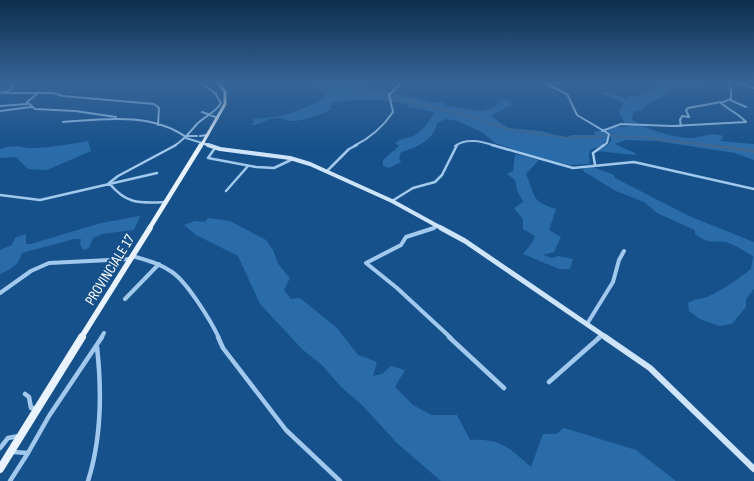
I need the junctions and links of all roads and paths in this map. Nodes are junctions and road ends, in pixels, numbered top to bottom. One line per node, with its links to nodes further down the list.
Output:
1 (21, 104): 11 (street)
2 (27, 104): 13 (street)
3 (155, 104): 20 (street)
4 (219, 104): 16 (street)
5 (224, 104): 18 (main road, PROVINCIALE 17)
6 (391, 104): 30 (street)
7 (572, 104): 22 (street)
8 (708, 104): 21 (street)
9 (724, 104): 21 (street)
10 (742, 104): 12 (street)
11 (0, 106)
12 (746, 106)
13 (32, 107): 14 (street); 17 (street)
14 (0, 111)
15 (202, 112): 16 (street)
16 (210, 116): 18 (street); 24 (street)
17 (121, 118): 19 (street); 20 (street)
18 (218, 118): 23 (main road, PROVINCIALE 17)
19 (63, 122)
20 (158, 125): 24 (street)
21 (680, 126): 22 (street)
22 (602, 131): 28 (street)
23 (207, 135): 24 (street); 25 (main road, PROVINCIALE 17)
24 (186, 137): 25 (street); 32 (street)
25 (202, 143): 26 (street); 37 (main road, PROVINCIALE 17)
26 (215, 148): 27 (street); 29 (street)
27 (293, 159): 29 (street); 30 (street)
28 (595, 165): 33 (street); 36 (street)
29 (248, 166): 34 (street)
30 (327, 171): 36 (street)
31 (157, 173): 32 (street)
32 (109, 183): 35 (street); 37 (street)
33 (754, 189)
34 (226, 191)
35 (0, 195)
36 (392, 201): 38 (street)
37 (166, 202): 40 (main road, PROVINCIALE 17)
38 (440, 226): 44 (street); 49 (street)
39 (624, 251): 44 (street)
40 (131, 258): 41 (street); 42 (street); 51 (main road, PROVINCIALE 17)
41 (159, 264): 43 (street); 60 (street)
42 (0, 293)
43 (124, 299)
44 (587, 324): 46 (street)
45 (104, 333): 47 (street)
46 (602, 335): 48 (street); 57 (street)
47 (97, 346): 55 (street); 59 (street)
48 (549, 382)
49 (504, 388)
50 (25, 394): 51 (street)
51 (39, 409): 52 (main road, PROVINCIALE 17)
52 (22, 436): 53 (street); 54 (main road, PROVINCIALE 17)
53 (0, 448)
54 (11, 451): 55 (street); 56 (main road, PROVINCIALE 17)
55 (28, 453): 58 (street)
56 (0, 469)
57 (754, 470)
58 (10, 481)
59 (88, 481)
60 (340, 481)

